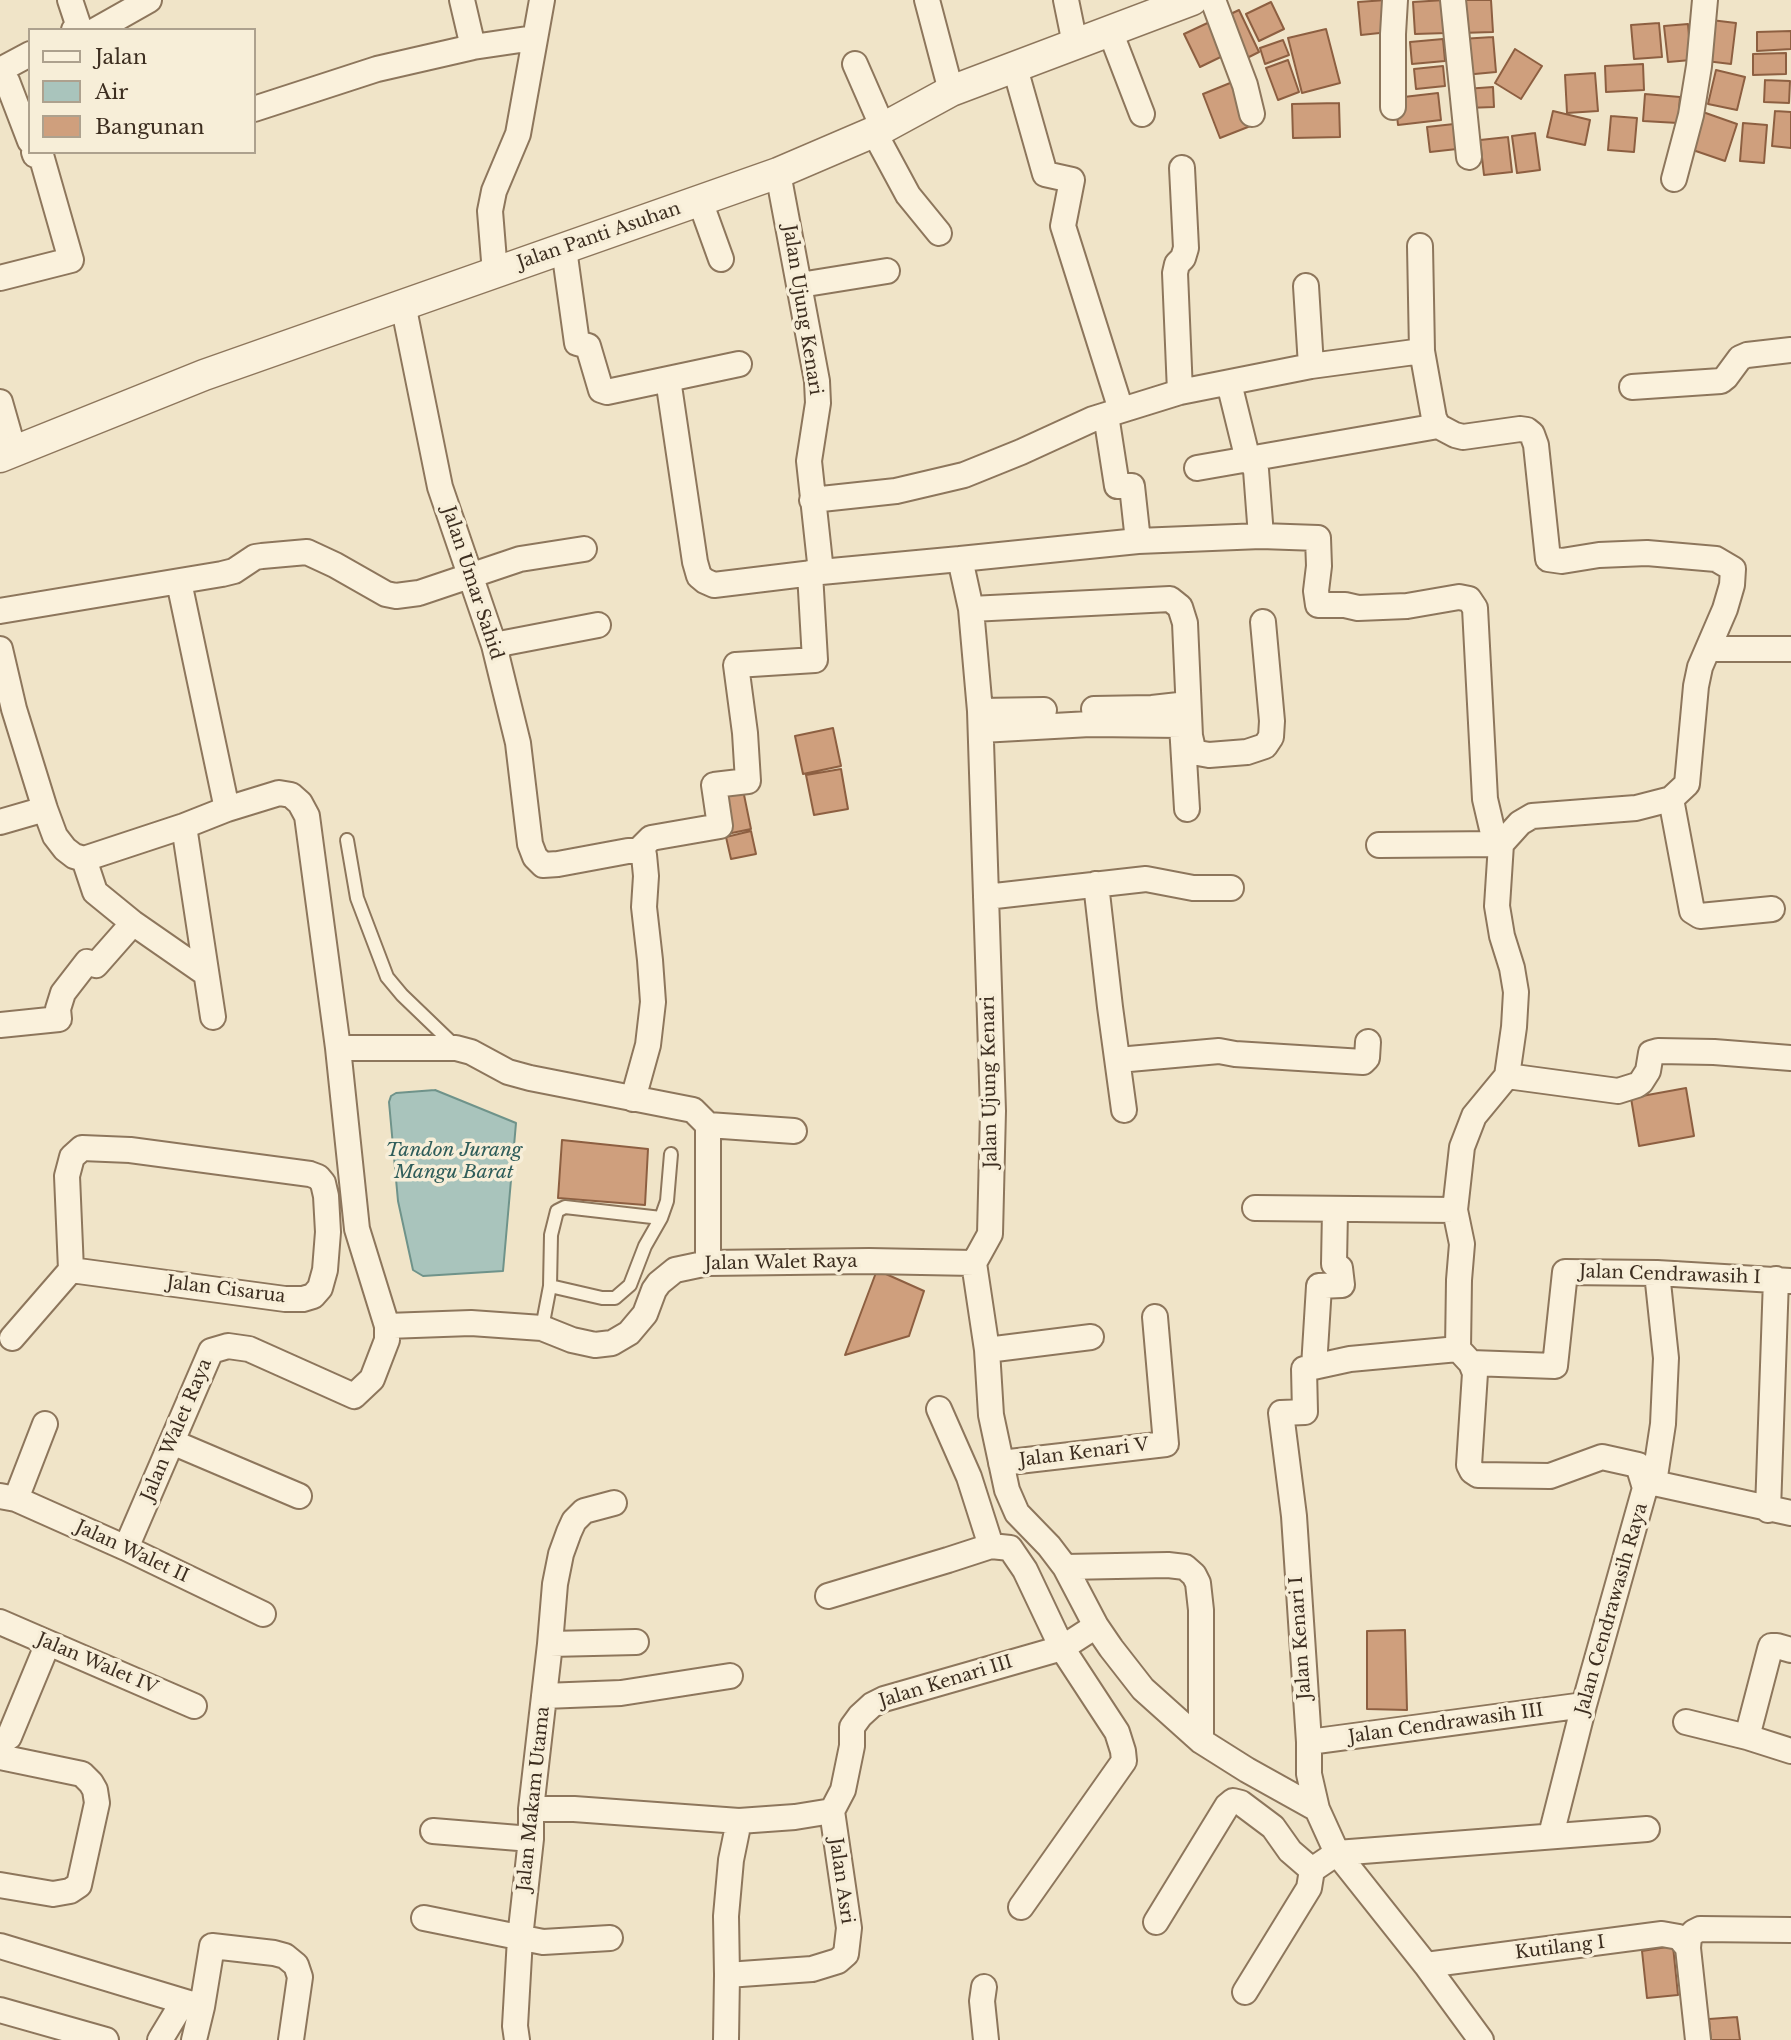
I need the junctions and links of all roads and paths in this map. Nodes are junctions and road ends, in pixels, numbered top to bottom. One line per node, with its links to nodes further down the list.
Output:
1 (70, 0): 13 (street)
2 (149, 0): 12 (street)
3 (462, 0): 18 (street)
4 (542, 0): 16 (street)
5 (927, 0): 24 (street)
6 (1066, 0): 17 (street)
7 (1192, 0): 15 (street, Jalan Panti Asuhan)
8 (1213, 0): 28 (street)
9 (1395, 0): 26 (street)
10 (1453, 0): 32 (street)
11 (1705, 0): 35 (street)
12 (117, 8): 14 (street)
13 (77, 28)
14 (98, 28)
15 (1110, 31): 17 (street, Jalan Panti Asuhan); 27 (street)
16 (534, 38): 18 (street); 42 (street)
17 (1075, 44): 22 (street, Jalan Panti Asuhan)
18 (473, 47): 25 (street)
19 (28, 55): 23 (street)
20 (28, 64): 23 (street)
21 (855, 64): 29 (street)
22 (1015, 68): 24 (street, Jalan Panti Asuhan); 56 (street)
23 (1, 71): 30 (street)
24 (951, 91): 29 (street, Jalan Panti Asuhan)
25 (256, 107)
26 (1392, 107)
27 (1142, 114)
28 (1252, 114)
29 (878, 130): 34 (street, Jalan Panti Asuhan); 37 (street)
30 (28, 136)
31 (35, 154): 43 (street)
32 (1469, 157)
33 (1182, 168): 54 (street)
34 (778, 173): 36 (street, Jalan Panti Asuhan); 44 (street, Jalan Ujung Kenari)
35 (1674, 179)
36 (699, 201): 39 (street, Jalan Panti Asuhan); 40 (street)
37 (939, 233)
38 (1420, 246): 48 (street)
39 (564, 250): 42 (street, Jalan Panti Asuhan); 51 (street)
40 (721, 259)
41 (887, 271): 44 (street)
42 (495, 273): 46 (street, Jalan Panti Asuhan)
43 (0, 278)
44 (800, 285): 61 (street, Jalan Ujung Kenari)
45 (1306, 286): 50 (street)
46 (403, 304): 58 (street, Jalan Panti Asuhan); 67 (street, Jalan Umar Sahid)
47 (1791, 350): 53 (street)
48 (1422, 351): 50 (street); 57 (street)
49 (739, 364): 51 (street)
50 (1311, 366): 52 (street)
51 (668, 379): 66 (street)
52 (1229, 383): 54 (street); 59 (street)
53 (1632, 387)
54 (1180, 392): 56 (street)
55 (0, 402): 58 (street)
56 (1113, 413): 61 (street); 63 (street)
57 (1438, 426): 59 (street); 75 (street)
58 (7, 454)
59 (1250, 459): 60 (street); 62 (street)
60 (1197, 468)
61 (812, 500): 66 (street, Jalan Ujung Kenari)
62 (1261, 536): 63 (street); 86 (street)
63 (1138, 541): 65 (street)
64 (584, 549): 67 (street)
65 (960, 559): 66 (street); 69 (street, Jalan Ujung Kenari)
66 (816, 572): 88 (street, Jalan Ujung Kenari)
67 (470, 575): 68 (street); 73 (street, Jalan Umar Sahid)
68 (179, 582): 70 (street); 81 (street)
69 (971, 609): 77 (street); 78 (street, Jalan Ujung Kenari)
70 (0, 611)
71 (1263, 622): 77 (street)
72 (598, 625): 73 (street)
73 (494, 645): 88 (street, Jalan Umar Sahid)
74 (0, 649): 80 (street)
75 (1708, 649): 76 (street); 79 (street)
76 (1791, 649)
77 (1188, 704): 78 (street)
78 (981, 721): 82 (street); 92 (street, Jalan Ujung Kenari)
79 (1671, 799): 86 (street); 93 (street)
80 (45, 809): 83 (street); 89 (street)
81 (227, 809): 84 (street); 99 (street)
82 (1187, 809)
83 (0, 822)
84 (184, 826): 89 (street); 95 (street)
85 (347, 839): 100 (lane)
86 (1501, 844): 87 (street); 103 (street)
87 (1379, 845)
88 (638, 851): 104 (street)
89 (84, 859): 94 (street)
90 (1096, 884): 91 (street); 92 (street); 102 (street)
91 (1231, 888)
92 (986, 897): 116 (street, Jalan Ujung Kenari)
93 (1772, 909)
94 (134, 923): 95 (street); 97 (street)
95 (205, 973): 96 (street)
96 (213, 1017)
97 (0, 1025)
98 (1368, 1042): 102 (street)
99 (338, 1048): 100 (street); 113 (street)
100 (456, 1048): 104 (street)
101 (1791, 1058): 103 (street)
102 (1118, 1060): 105 (street)
103 (1507, 1076): 111 (street)
104 (634, 1099): 106 (street)
105 (1124, 1110)
106 (708, 1125): 107 (street); 115 (street)
107 (794, 1131)
108 (671, 1154): 112 (lane)
109 (1255, 1208): 110 (street)
110 (1335, 1210): 111 (street); 130 (street)
111 (1455, 1210): 129 (street)
112 (661, 1218): 118 (lane); 122 (lane)
113 (357, 1229): 114 (street); 125 (street)
114 (328, 1232): 117 (street, Jalan Cisarua); 117 (street, Jalan Cisarua)
115 (708, 1263): 116 (street, Jalan Walet Raya); 121 (street, Jalan Walet Raya)
116 (974, 1263): 128 (street)
117 (71, 1270): 127 (street)
118 (635, 1272): 121 (lane); 122 (lane)
119 (1657, 1273): 120 (street, Jalan Cendrawasih I); 129 (street, Jalan Cendrawasih I); 135 (street)
120 (1784, 1280): 139 (street)
121 (659, 1283): 124 (street)
122 (550, 1286): 124 (lane)
123 (1156, 1317): 134 (street, Jalan Kenari V)
124 (542, 1328): 125 (street)
125 (387, 1333): 133 (street, Jalan Walet Raya)
126 (1091, 1337): 128 (street)
127 (12, 1338)
128 (987, 1350): 134 (street)
129 (1465, 1356): 130 (street); 135 (street)
130 (1314, 1367): 159 (street, Jalan Kenari I)
131 (939, 1409): 140 (street)
132 (45, 1424): 137 (street)
133 (172, 1443): 136 (street); 141 (street, Jalan Walet Raya)
134 (1001, 1463): 140 (street)
135 (1650, 1486): 139 (street, Jalan Cendrawasih Raya); 154 (street, Jalan Cendrawasih Raya)
136 (299, 1496)
137 (8, 1497): 141 (street, Jalan Walet II)
138 (614, 1503): 149 (street, Jalan Makam Utama)
139 (1779, 1511)
140 (1012, 1539): 142 (street); 143 (street); 150 (street)
141 (126, 1548): 144 (street, Jalan Walet II)
142 (1065, 1567): 146 (street); 158 (street)
143 (828, 1595)
144 (263, 1614)
145 (0, 1622): 148 (street, Jalan Walet IV)
146 (1096, 1626): 150 (street, Jalan Kenari III); 158 (street)
147 (636, 1642): 149 (street)
148 (48, 1643): 155 (street, Jalan Walet IV); 160 (street)
149 (550, 1644): 153 (street, Jalan Makam Utama)
150 (1062, 1647): 164 (street, Jalan Kenari III); 172 (street)
151 (1791, 1650): 157 (street)
152 (730, 1676): 153 (street)
153 (544, 1696): 162 (street, Jalan Makam Utama)
154 (1584, 1705): 159 (street, Jalan Cendrawasih III); 168 (street, Jalan Cendrawasih Raya)
155 (194, 1706)
156 (1686, 1722): 157 (street)
157 (1747, 1737): 161 (street)
158 (1201, 1741): 163 (street)
159 (1308, 1742): 163 (street, Jalan Kenari I)
160 (4, 1747): 171 (street)
161 (1791, 1751)
162 (531, 1809): 165 (street); 169 (street, Jalan Makam Utama)
163 (1317, 1809): 170 (street, Jalan Kenari I)
164 (832, 1811): 165 (street); 181 (street, Jalan Asri)
165 (739, 1821): 181 (street)
166 (1647, 1829): 168 (street)
167 (433, 1831): 169 (street)
168 (1551, 1835): 170 (street)
169 (531, 1839): 176 (street, Jalan Makam Utama)
170 (1323, 1862): 174 (street); 180 (street); 183 (street)
171 (0, 1885)
172 (1021, 1907)
173 (424, 1918): 176 (street)
174 (1156, 1922)
175 (1791, 1930): 179 (street)
176 (520, 1938): 177 (street); 190 (street, Jalan Makam Utama)
177 (610, 1938)
178 (0, 1946): 184 (street)
179 (1688, 1948): 180 (street, Kutilang I); 194 (street)
180 (1426, 1965): 193 (street)
181 (727, 1975): 191 (street)
182 (984, 1987): 192 (street)
183 (1245, 1992)
184 (192, 2004): 187 (street); 188 (street); 189 (street)
185 (0, 2010): 186 (street)
186 (106, 2040)
187 (160, 2040)
188 (194, 2040)
189 (291, 2040)
190 (517, 2040)
191 (726, 2040)
192 (986, 2040)
193 (1481, 2040)
194 (1698, 2040)

